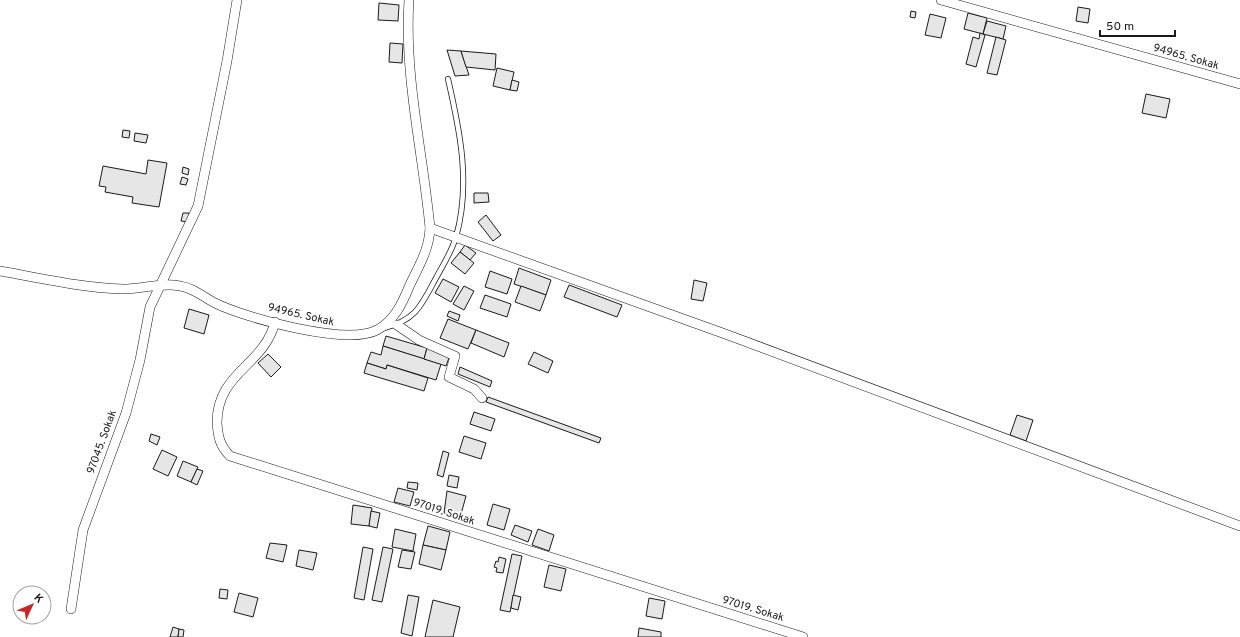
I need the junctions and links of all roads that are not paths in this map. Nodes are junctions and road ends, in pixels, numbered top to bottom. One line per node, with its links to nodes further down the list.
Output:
1 (237, 0): 9 (street, 97045. Sokak)
2 (409, 0): 6 (street, 94965. Sokak)
3 (941, 0): 5 (street, 94965. Sokak)
4 (448, 79): 7 (lane)
5 (1240, 84)
6 (430, 228): 7 (street); 12 (street, 94965. Sokak)
7 (456, 236): 11 (lane); 14 (street)
8 (0, 272): 9 (street, 94965. Sokak)
9 (162, 285): 10 (street, 94965. Sokak); 15 (street, 97045. Sokak)
10 (275, 322): 12 (street, 94965. Sokak); 16 (street, 97019. Sokak)
11 (397, 325): 12 (lane); 13 (street)
12 (376, 330)
13 (482, 398)
14 (1240, 526)
15 (71, 609)
16 (803, 637)

